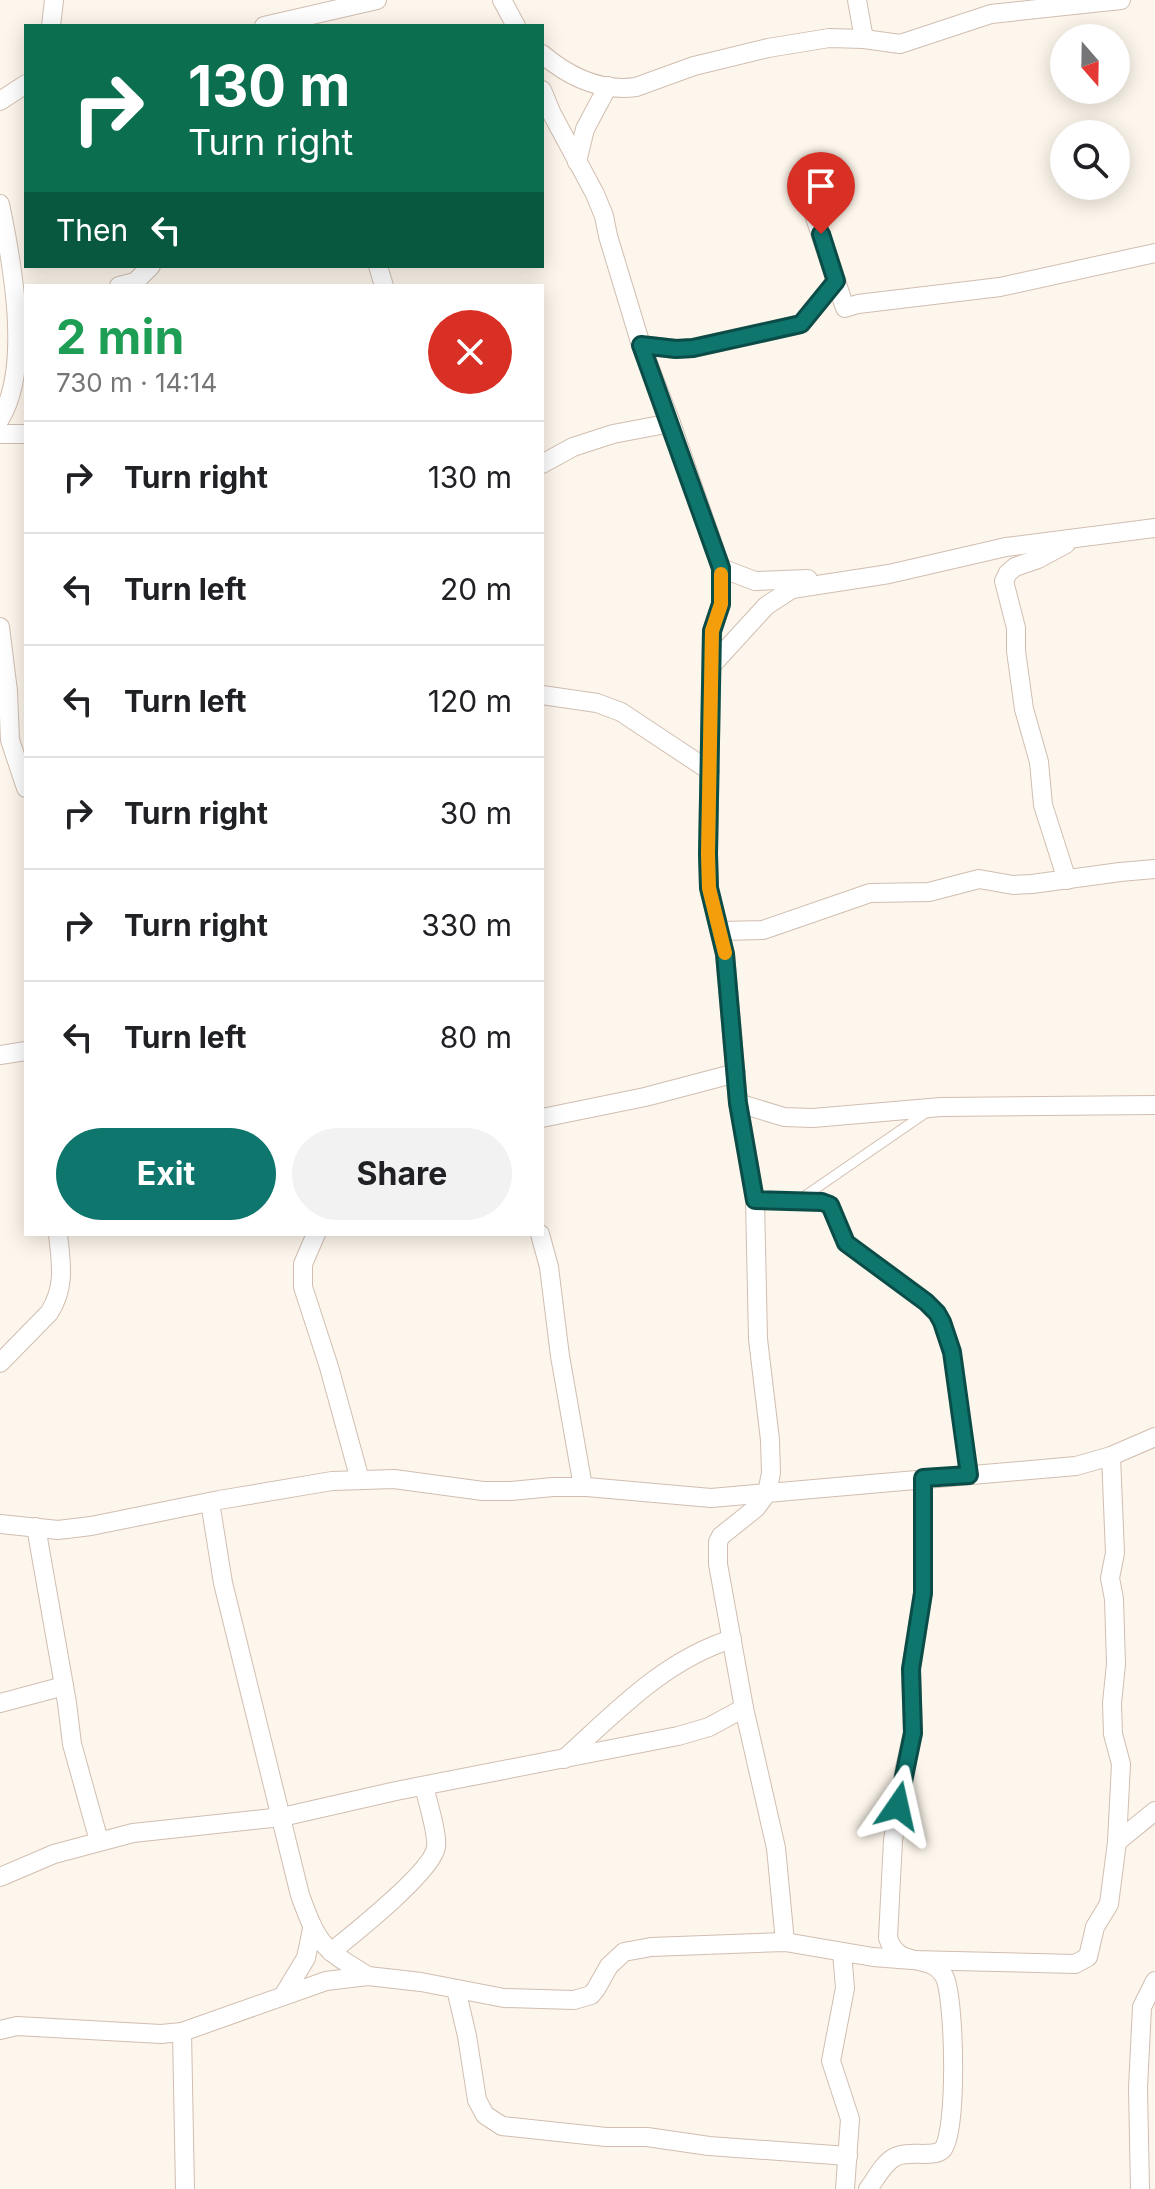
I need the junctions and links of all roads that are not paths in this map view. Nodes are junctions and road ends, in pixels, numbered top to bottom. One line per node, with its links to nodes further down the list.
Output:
1 (54, 0): 6 (street)
2 (377, 0): 7 (street)
3 (857, 0): 9 (street)
4 (1121, 0): 9 (street)
5 (503, 1): 8 (street)
6 (51, 24)
7 (273, 24)
8 (515, 24)
9 (864, 39): 12 (street)
10 (544, 56): 12 (street)
11 (24, 85): 14 (street)
12 (608, 86): 15 (street)
13 (544, 95): 15 (street)
14 (0, 101)
15 (577, 162): 23 (street)
16 (805, 187): 20 (street)
17 (0, 204): 22 (street)
18 (1155, 253): 20 (street)
19 (149, 268): 21 (street)
20 (836, 281): 23 (street)
21 (127, 284)
22 (22, 308): 24 (street)
23 (641, 345): 25 (street)
24 (2, 414)
25 (671, 423): 28 (street); 31 (street)
26 (0, 434): 27 (street)
27 (24, 434)
28 (544, 463)
29 (1155, 528): 30 (street)
30 (1076, 538): 32 (street); 40 (street)
31 (721, 568): 32 (street); 34 (street)
32 (915, 568): 34 (street)
33 (0, 627): 36 (street)
34 (713, 664): 37 (street)
35 (544, 695): 37 (street)
36 (12, 741): 38 (street)
37 (710, 771): 41 (street)
38 (24, 781)
39 (1155, 869): 40 (street)
40 (1067, 880): 41 (street)
41 (721, 931): 44 (street)
42 (24, 1051): 43 (street)
43 (0, 1055)
44 (736, 1073): 45 (street); 48 (street)
45 (738, 1103): 47 (street); 49 (street)
46 (1155, 1105): 47 (street)
47 (933, 1108): 50 (lane)
48 (544, 1118)
49 (755, 1200): 50 (lane); 61 (street)
50 (799, 1200): 57 (lane)
51 (58, 1236): 54 (street)
52 (315, 1236): 59 (street)
53 (541, 1236): 60 (street)
54 (0, 1363)
55 (1155, 1437): 56 (street)
56 (1111, 1456): 57 (street); 74 (street)
57 (969, 1475): 58 (street)
58 (923, 1478): 61 (street); 80 (street)
59 (360, 1480): 60 (street); 62 (street)
60 (583, 1487): 61 (street)
61 (767, 1493): 65 (street)
62 (210, 1502): 64 (street); 72 (street)
63 (0, 1524): 64 (street)
64 (36, 1527): 66 (street)
65 (732, 1639): 68 (street); 69 (street)
66 (64, 1686): 67 (street); 73 (street)
67 (0, 1703)
68 (744, 1708): 69 (street); 77 (street)
69 (564, 1759): 70 (street)
70 (424, 1786): 72 (street); 78 (street)
71 (1155, 1811): 74 (street)
72 (282, 1817): 73 (street); 76 (street)
73 (99, 1841): 75 (street)
74 (1117, 1842): 80 (street)
75 (0, 1877)
76 (312, 1929): 78 (street); 84 (street)
77 (785, 1942): 79 (street); 83 (street)
78 (331, 1952): 81 (street)
79 (842, 1952): 80 (street); 87 (street)
80 (912, 1960): 90 (street)
81 (368, 1976): 83 (street); 84 (street)
82 (1155, 1981): 91 (street)
83 (456, 1989): 87 (street)
84 (283, 1996): 86 (street)
85 (0, 2030): 86 (street)
86 (182, 2032): 88 (street)
87 (848, 2156): 89 (street)
88 (185, 2189)
89 (845, 2189)
90 (868, 2189)
91 (1140, 2189)

